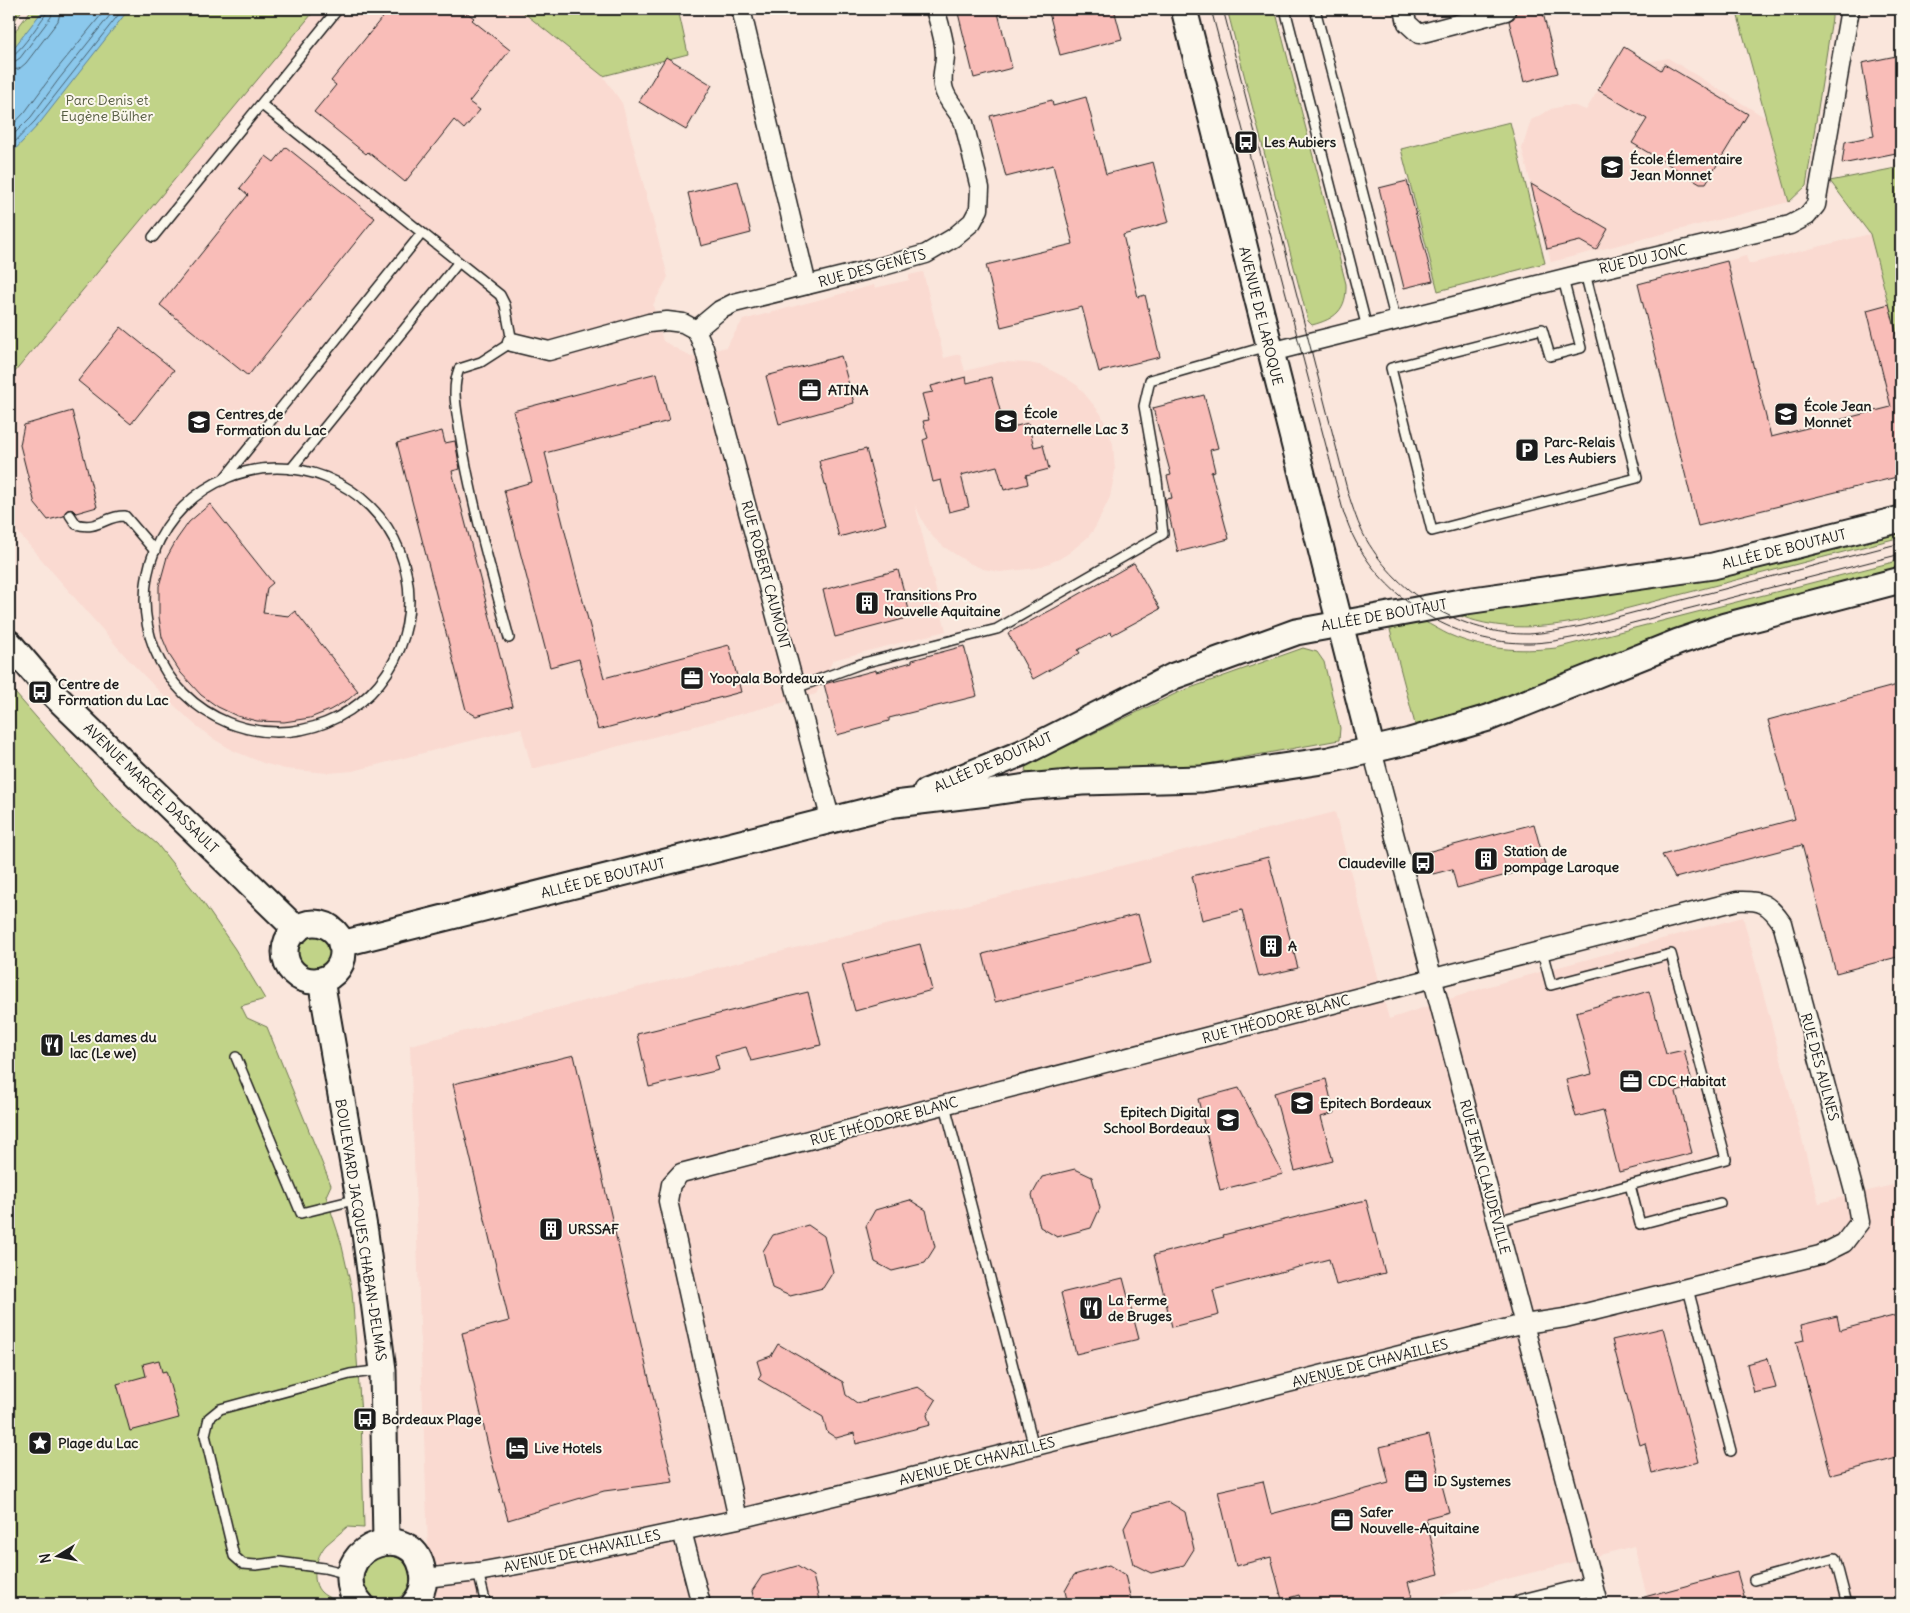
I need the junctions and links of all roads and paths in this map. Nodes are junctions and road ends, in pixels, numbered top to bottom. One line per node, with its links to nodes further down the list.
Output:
1 (338, 9): 10 (lane)
2 (741, 9): 16 (street, RUE DES GENÊTS)
3 (935, 9): 16 (street, RUE DES GENÊTS)
4 (1184, 9): 21 (main road, AVENUE DE LAROQUE)
5 (1284, 9): 18 (lane)
6 (1315, 9): 17 (lane)
7 (1404, 9): 9 (street)
8 (1850, 9): 14 (street, RUE DU JONC)
9 (1506, 11)
10 (262, 105): 11 (lane); 12 (lane)
11 (422, 233): 13 (lane); 23 (lane)
12 (153, 237)
13 (458, 263): 20 (lane); 22 (lane)
14 (1585, 273): 15 (street, RUE DU JONC); 15 (lane)
15 (1563, 279): 17 (street, RUE DU JONC)
16 (807, 285): 19 (street, RUE DES GENÊTS)
17 (1396, 321): 18 (street, RUE DU JONC)
18 (1368, 328): 21 (street, RUE DU JONC)
19 (696, 330): 20 (street); 31 (street, RUE ROBERT CAUMONT)
20 (512, 342): 29 (lane)
21 (1270, 349): 28 (main road, AVENUE DE LAROQUE); 31 (lane)
22 (291, 469): 23 (lane); 26 (lane)
23 (223, 480): 26 (lane)
24 (70, 514): 26 (lane)
25 (1901, 519): 28 (main road, ALLÉE DE BOUTAUT)
26 (155, 551)
27 (1901, 580): 32 (main road, ALLÉE DE BOUTAUT)
28 (1340, 623): 32 (main road, AVENUE DE LAROQUE); 33 (main road, ALLÉE DE BOUTAUT)
29 (509, 638)
30 (9, 643): 35 (main road, AVENUE MARCEL DASSAULT)
31 (796, 688): 34 (street, RUE ROBERT CAUMONT)
32 (1372, 750): 33 (main road, ALLÉE DE BOUTAUT); 38 (street, RUE JEAN CLAUDEVILLE)
33 (896, 804): 34 (main road, ALLÉE DE BOUTAUT)
34 (831, 820): 36 (main road, ALLÉE DE BOUTAUT)
35 (297, 930): 36 (main road); 39 (main road)
36 (341, 944): 39 (main road)
37 (1542, 951): 38 (street, RUE DES AULNES); 42 (lane); 46 (street, RUE DES AULNES)
38 (1433, 979): 41 (street, RUE THÉODORE BLANC); 45 (street, RUE JEAN CLAUDEVILLE)
39 (321, 980): 43 (main road, BOULEVARD JACQUES CHABAN-DELMAS)
40 (236, 1057): 43 (lane)
41 (945, 1105): 49 (lane); 51 (street, RUE THÉODORE BLANC)
42 (1630, 1185): 44 (lane); 45 (lane)
43 (358, 1199): 48 (main road, BOULEVARD JACQUES CHABAN-DELMAS)
44 (1720, 1203)
45 (1497, 1221): 47 (street, RUE JEAN CLAUDEVILLE)
46 (1688, 1289): 47 (street, RUE DES AULNES); 50 (lane)
47 (1524, 1324): 49 (street, AVENUE DE CHAVAILLES); 58 (street, RUE JEAN CLAUDEVILLE)
48 (383, 1370): 53 (main road, BOULEVARD JACQUES CHABAN-DELMAS); 55 (lane)
49 (1034, 1447): 51 (street, AVENUE DE CHAVAILLES)
50 (1731, 1451)
51 (738, 1518): 52 (street, AVENUE DE CHAVAILLES)
52 (682, 1531): 54 (street, AVENUE DE CHAVAILLES); 62 (street)
53 (386, 1542): 55 (main road); 56 (main road)
54 (478, 1572): 56 (street, AVENUE DE CHAVAILLES); 61 (lane)
55 (351, 1575): 59 (main road)
56 (425, 1578): 60 (main road)
57 (1754, 1580): 65 (lane)
58 (1593, 1586): 63 (street); 64 (street, RUE JEAN CLAUDEVILLE)
59 (361, 1604)
60 (414, 1604)
61 (486, 1604)
62 (701, 1604)
63 (1522, 1604)
64 (1598, 1604)
65 (1847, 1604)

